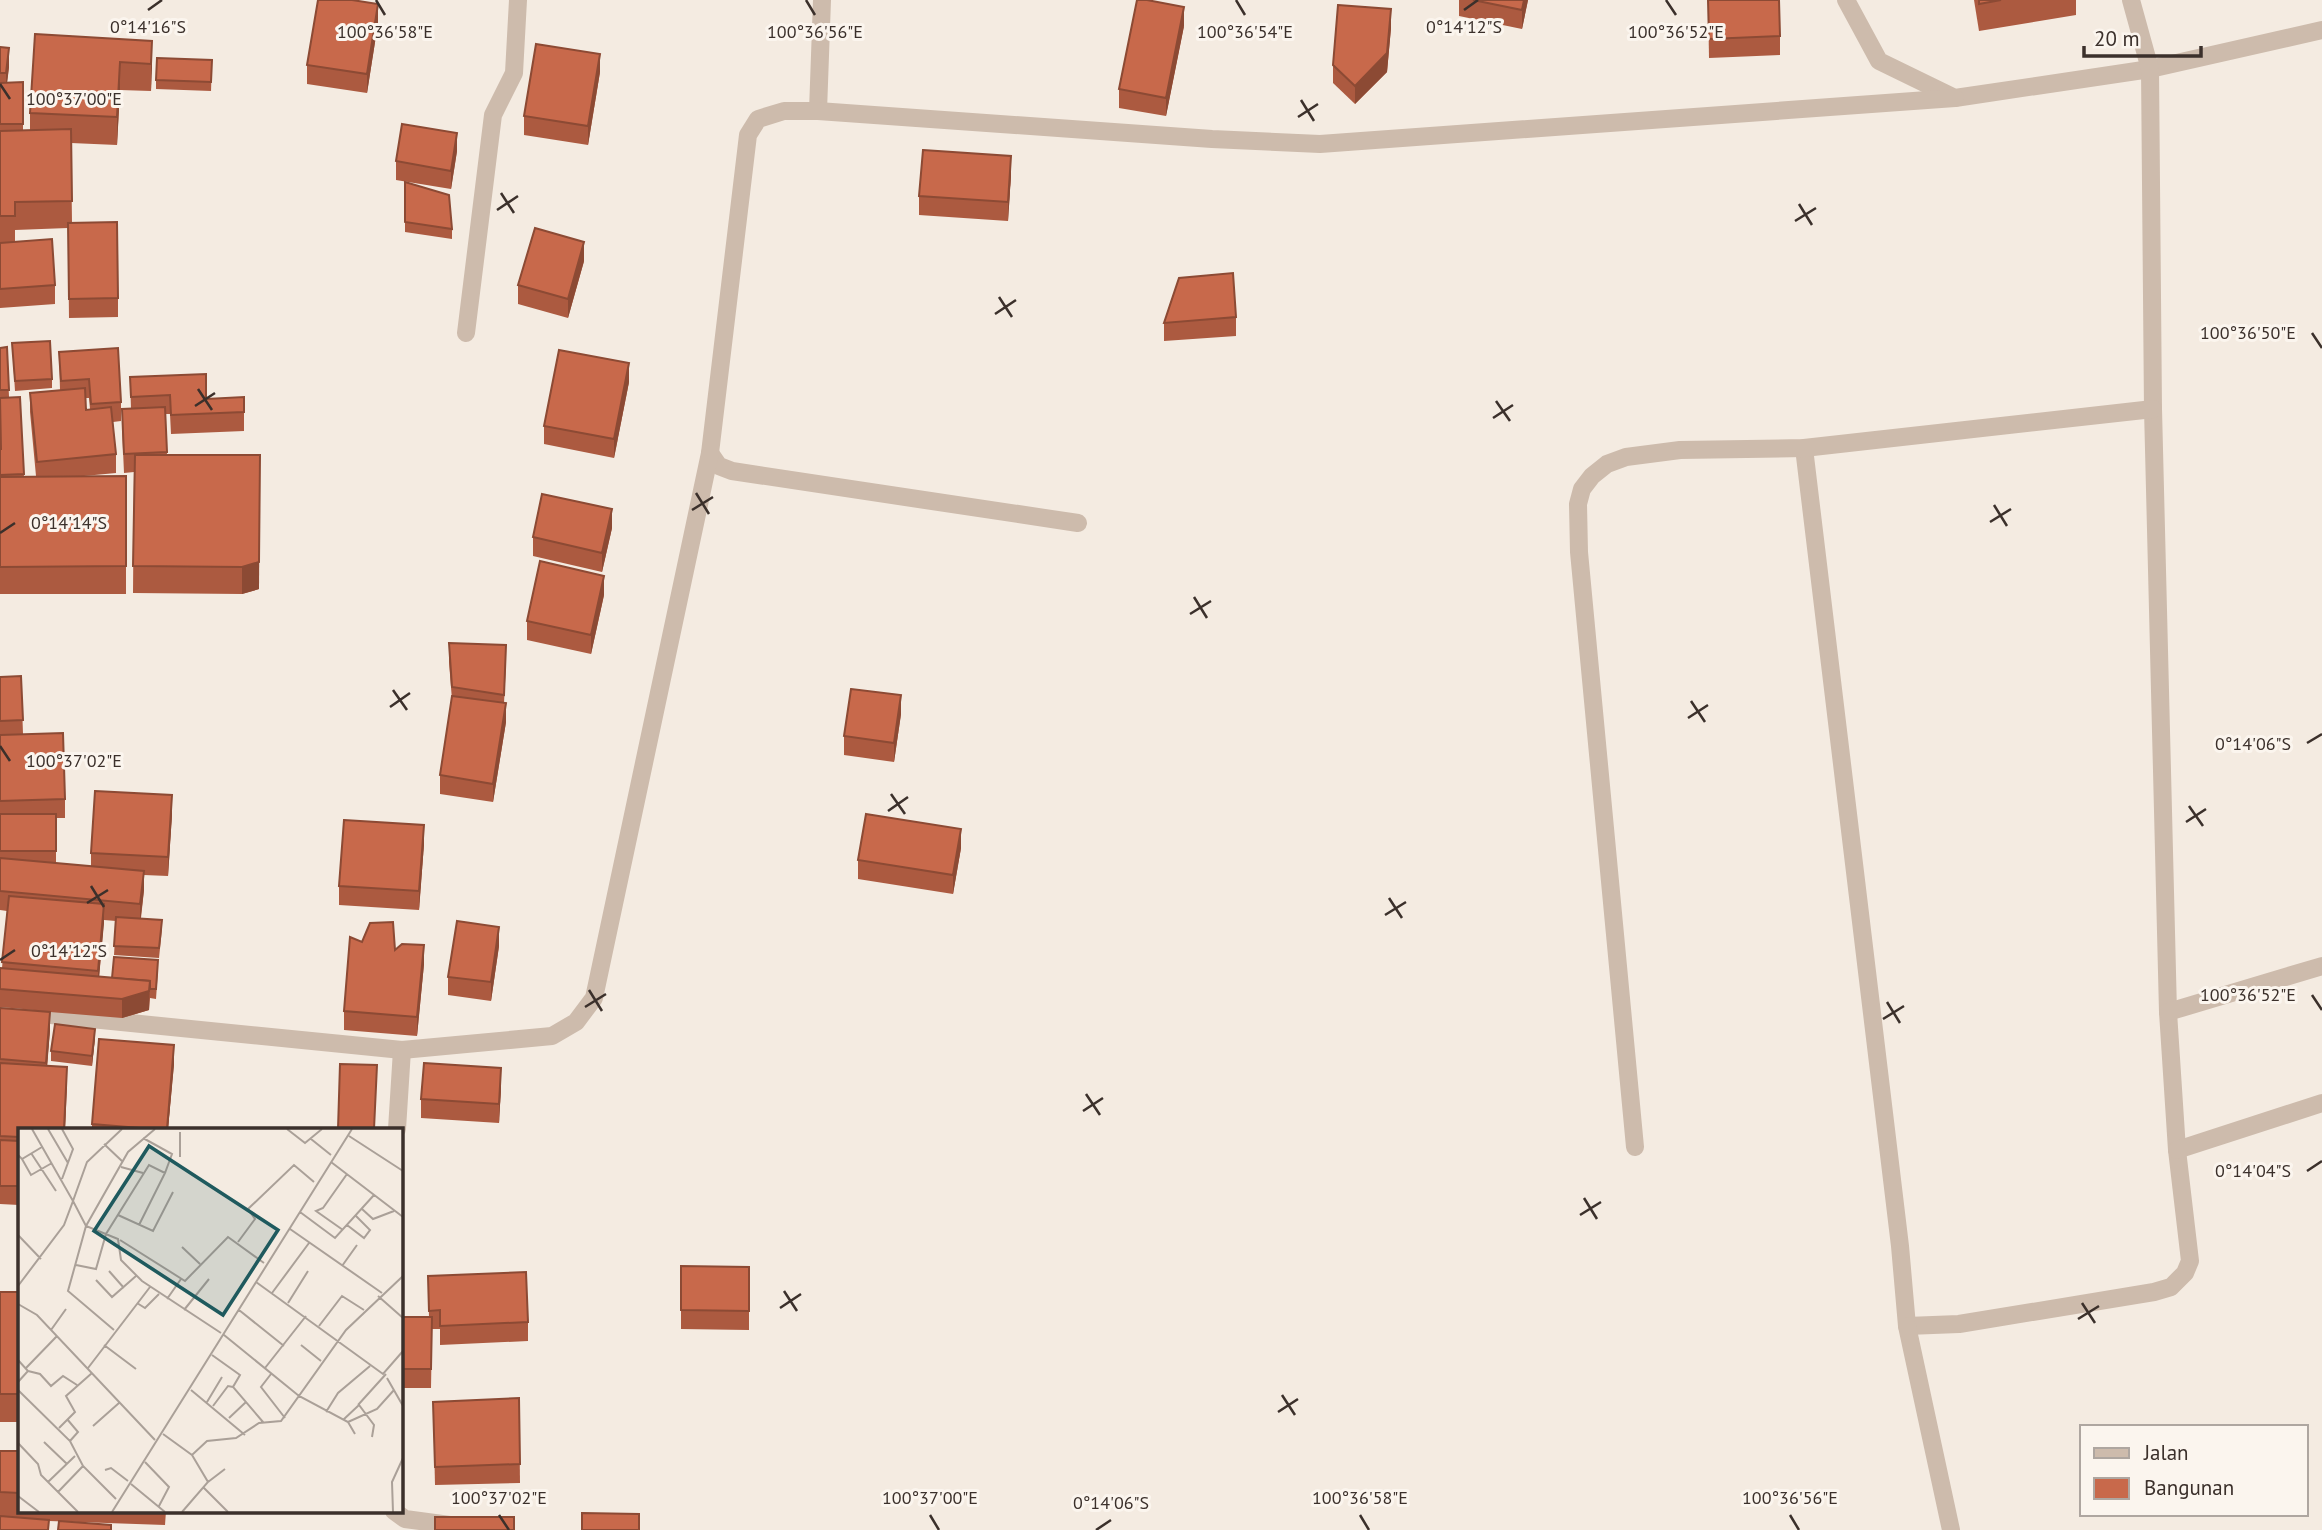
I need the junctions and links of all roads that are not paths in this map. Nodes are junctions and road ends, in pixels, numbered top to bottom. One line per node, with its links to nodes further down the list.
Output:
1 (518, 0): 9 (street)
2 (822, 0): 8 (street)
3 (1846, 0): 7 (street)
4 (2131, 0): 6 (street)
5 (2322, 30): 6 (street)
6 (2150, 69): 7 (street); 10 (street)
7 (1955, 98): 8 (street)
8 (818, 111): 12 (street)
9 (466, 333)
10 (2153, 409): 11 (street); 16 (street)
11 (1804, 448): 20 (street); 22 (street)
12 (710, 453): 13 (street); 17 (street)
13 (1078, 523)
14 (2322, 966): 16 (street)
15 (0, 1010): 17 (street)
16 (2168, 1012): 21 (street)
17 (402, 1050): 19 (street)
18 (2322, 1103): 21 (street)
19 (397, 1128)
20 (1635, 1147)
21 (2177, 1150): 22 (street)
22 (1907, 1326): 25 (street)
23 (395, 1512): 24 (street)
24 (479, 1527)
25 (1951, 1530)

